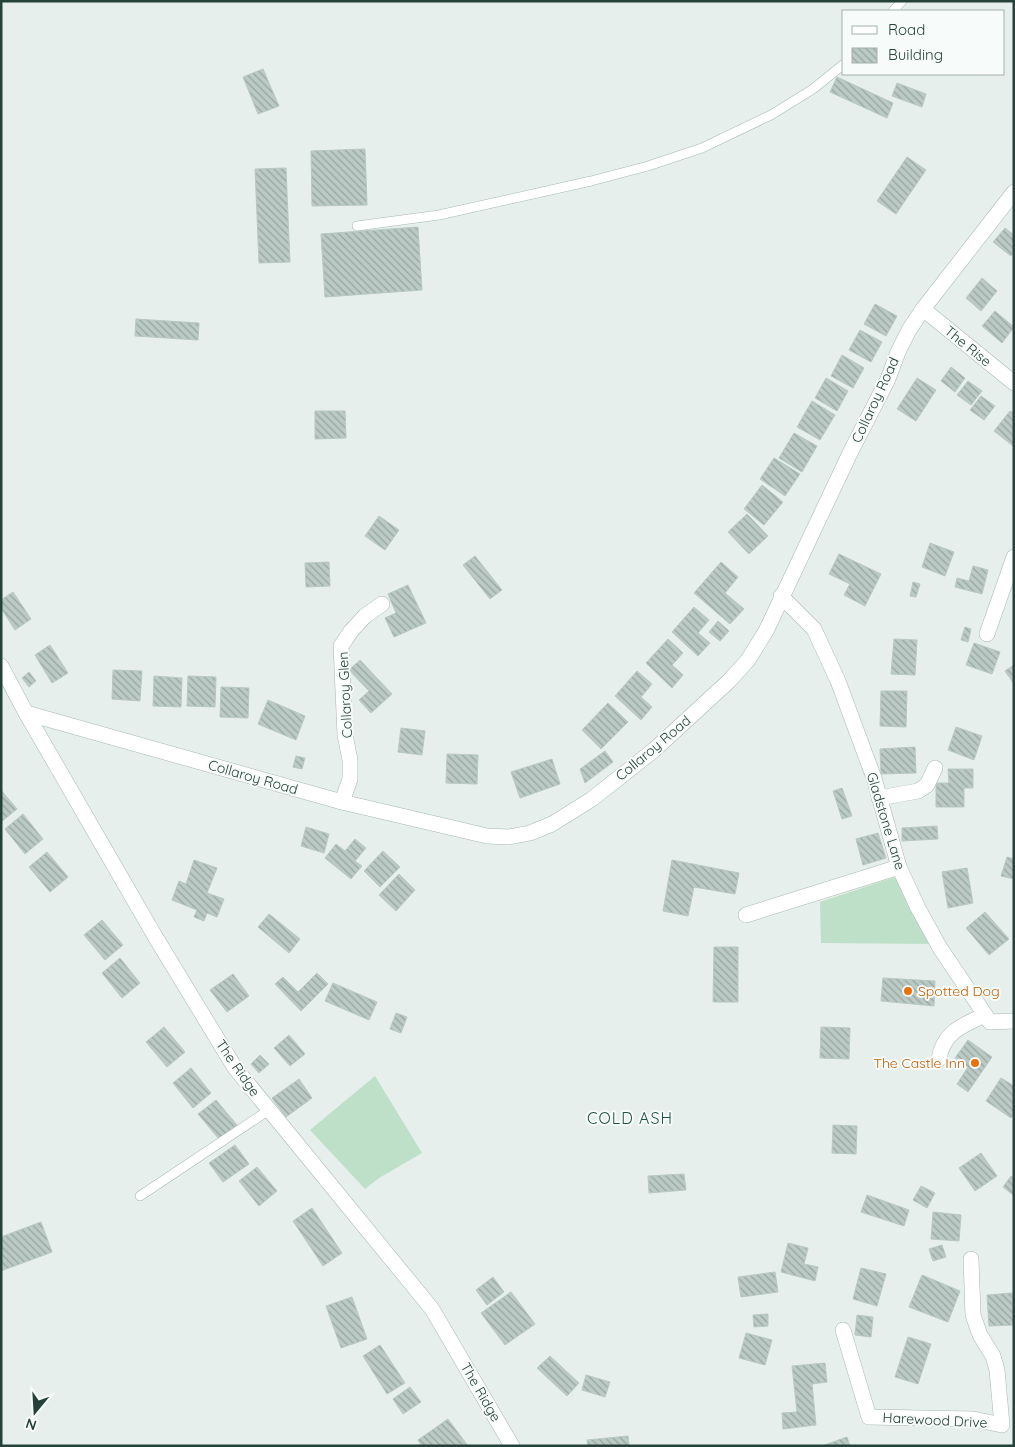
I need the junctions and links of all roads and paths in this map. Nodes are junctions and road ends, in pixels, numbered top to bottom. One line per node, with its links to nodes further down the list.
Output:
1 (842, 66): 3 (lane)
2 (1014, 192): 4 (street, Collaroy Road)
3 (357, 226)
4 (923, 309): 5 (street, The Rise); 7 (street, Collaroy Road)
5 (1014, 383)
6 (1014, 557): 9 (street)
7 (781, 596): 13 (street, Gladstone Lane); 14 (street, Collaroy Road)
8 (382, 604): 14 (street, Collaroy Glen)
9 (987, 634)
10 (1, 666): 11 (street, The Ridge)
11 (26, 713): 14 (street, Collaroy Road); 20 (street, The Ridge)
12 (935, 768): 13 (street)
13 (879, 798): 15 (street, Gladstone Lane)
14 (342, 802)
15 (899, 867): 16 (street); 17 (street, Gladstone Lane)
16 (746, 915)
17 (985, 1016): 18 (street); 19 (street)
18 (1014, 1021)
19 (939, 1059)
20 (269, 1110): 21 (lane); 25 (street, The Ridge)
21 (140, 1196)
22 (971, 1259): 24 (street, Harewood Drive)
23 (843, 1330): 24 (street, Harewood Drive)
24 (1008, 1424)
25 (512, 1446)

